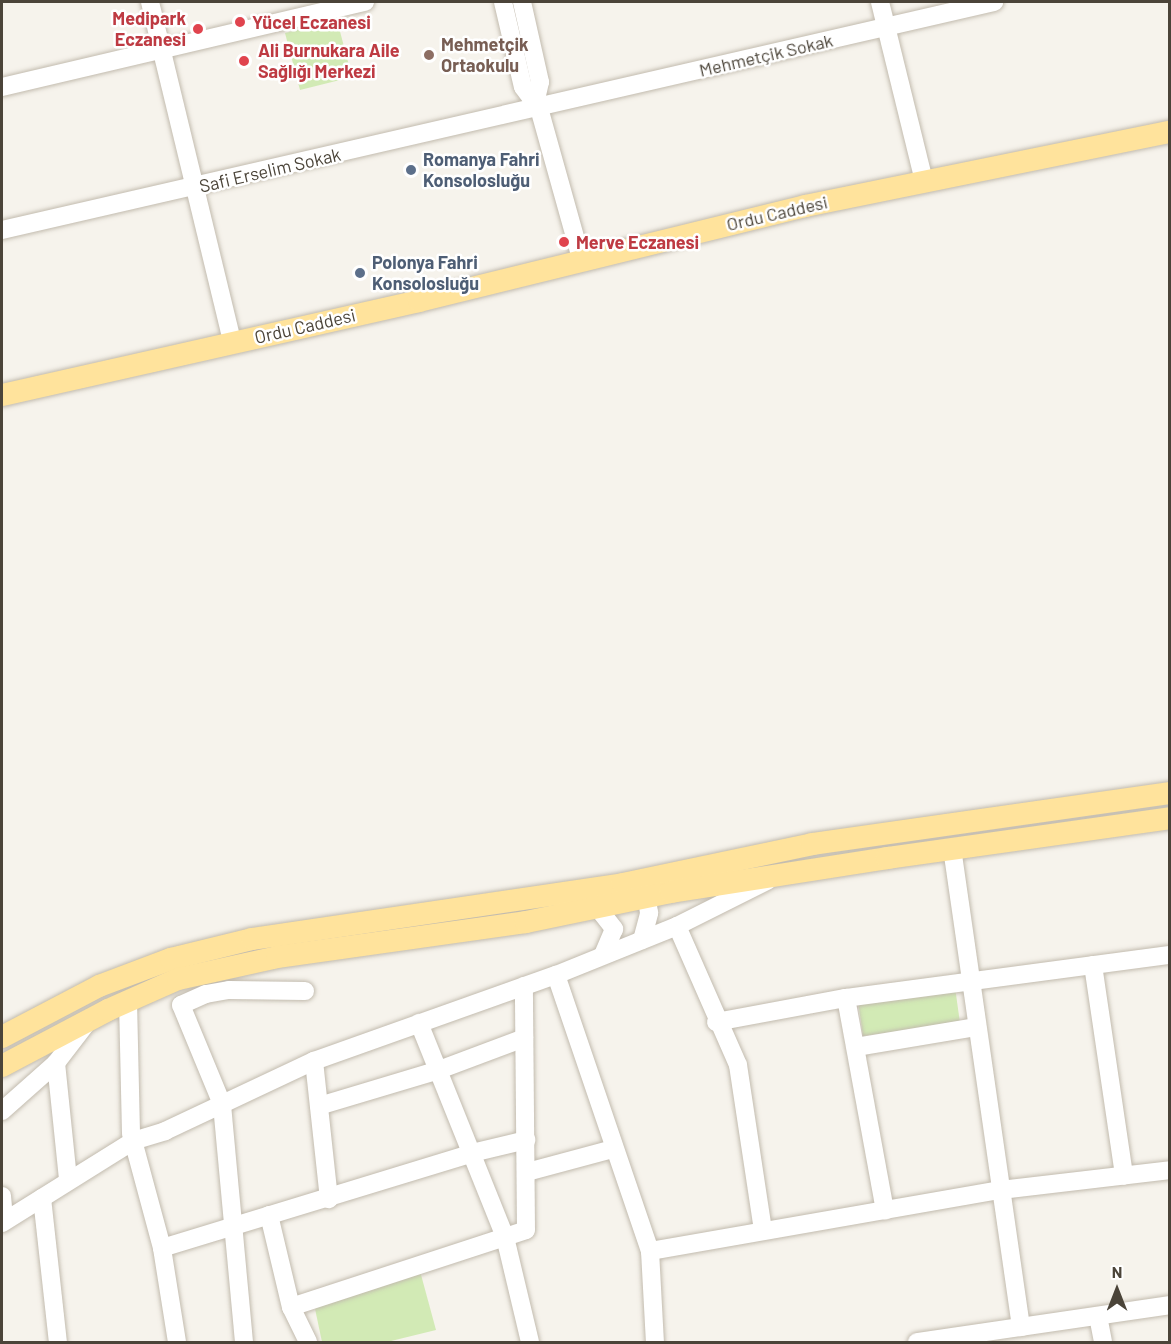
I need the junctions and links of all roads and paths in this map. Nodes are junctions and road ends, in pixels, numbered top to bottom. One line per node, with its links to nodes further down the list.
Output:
1 (150, 2): 8 (street)
2 (365, 2): 8 (street)
3 (503, 2): 10 (street)
4 (522, 2): 10 (street)
5 (880, 2): 7 (street)
6 (994, 2): 7 (street, Mehmetçik Sokak)
7 (886, 27): 10 (street, Mehmetçik Sokak); 13 (street)
8 (161, 51): 9 (street); 14 (street)
9 (2, 87)
10 (537, 104): 14 (street, Safi Erselim Sokak); 16 (street)
11 (1170, 119): 13 (main road, Ordu Caddesi)
12 (1170, 132): 16 (main road, Ordu Caddesi)
13 (922, 173): 16 (main road, Ordu Caddesi)
14 (193, 187): 15 (street, Safi Erselim Sokak); 17 (street)
15 (2, 230)
16 (580, 254): 17 (main road, Ordu Caddesi); 19 (main road, Ordu Caddesi)
17 (230, 332): 18 (main road, Ordu Caddesi)
18 (2, 382)
19 (2, 395)
20 (1170, 793): 24 (main road)
21 (1170, 818): 22 (main road)
22 (952, 848): 23 (main road); 32 (street)
23 (781, 875): 24 (main road); 26 (street)
24 (645, 888): 25 (main road); 27 (street); 41 (main road)
25 (597, 907): 28 (street); 36 (main road)
26 (677, 926): 27 (street); 38 (street)
27 (642, 940): 28 (street)
28 (603, 955): 31 (street)
29 (1170, 956): 30 (street)
30 (1093, 965): 32 (street); 57 (street)
31 (556, 975): 33 (street); 53 (street)
32 (969, 983): 35 (street); 40 (street)
33 (524, 986): 39 (street); 42 (street)
34 (305, 991): 48 (street)
35 (846, 998): 38 (street); 43 (street)
36 (128, 1001): 37 (main road); 52 (street)
37 (90, 1019): 45 (street); 46 (main road)
38 (716, 1022): 67 (street)
39 (419, 1023): 44 (street); 47 (street)
40 (975, 1027): 43 (street); 59 (street)
41 (2, 1037)
42 (524, 1038): 47 (street); 51 (street)
43 (856, 1047): 63 (street)
44 (314, 1061): 48 (street); 49 (street)
45 (56, 1063): 50 (street); 58 (street)
46 (2, 1066)
47 (439, 1070): 49 (street); 54 (street)
48 (222, 1104): 52 (street); 66 (street)
49 (320, 1106): 62 (street)
50 (2, 1112)
51 (526, 1140): 54 (street); 56 (street)
52 (133, 1142): 58 (street); 69 (street)
53 (613, 1149): 56 (street); 70 (street)
54 (472, 1153): 62 (street); 68 (street)
55 (1170, 1170): 57 (street)
56 (527, 1172): 68 (street)
57 (1124, 1176): 59 (street)
58 (68, 1180): 61 (street)
59 (1001, 1191): 63 (street); 74 (street)
60 (2, 1196): 65 (street)
61 (42, 1198): 65 (street); 76 (street)
62 (329, 1199): 64 (street)
63 (885, 1210): 67 (street)
64 (269, 1215): 66 (street); 72 (street)
65 (3, 1222)
66 (233, 1224): 69 (street); 78 (street)
67 (763, 1230): 70 (street)
68 (505, 1236): 72 (street); 80 (street)
69 (162, 1248): 77 (street)
70 (650, 1251): 81 (street)
71 (1170, 1305): 73 (street)
72 (291, 1307): 79 (street)
73 (1098, 1316): 74 (street); 83 (street)
74 (1021, 1327): 75 (street)
75 (995, 1337): 82 (street)
76 (58, 1342)
77 (177, 1342)
78 (244, 1342)
79 (308, 1342)
80 (530, 1342)
81 (655, 1342)
82 (917, 1342)
83 (1103, 1342)

